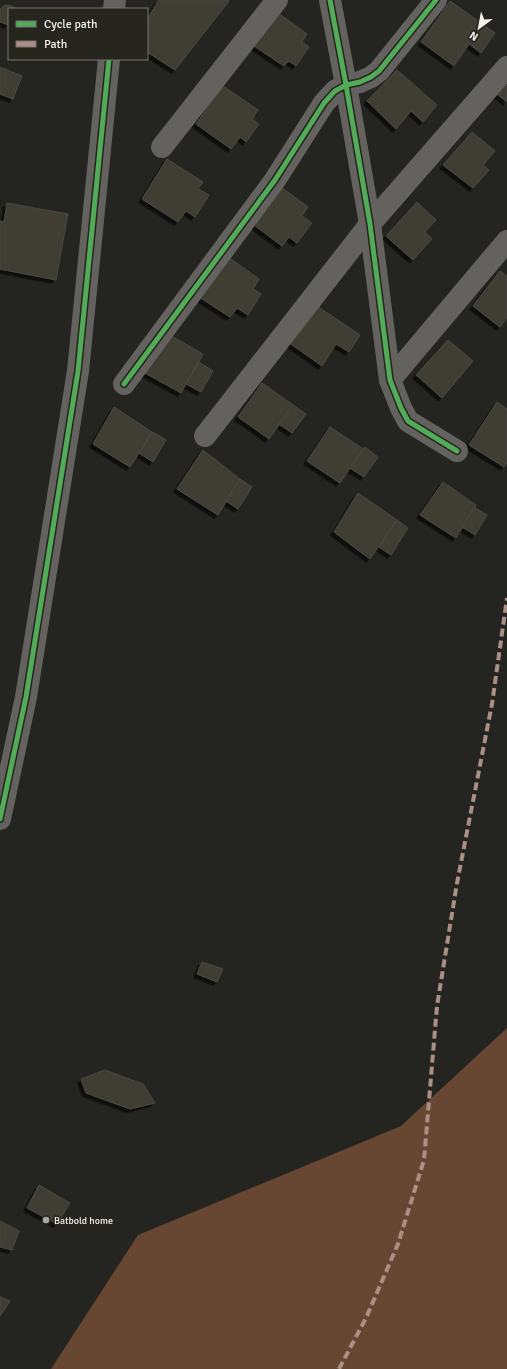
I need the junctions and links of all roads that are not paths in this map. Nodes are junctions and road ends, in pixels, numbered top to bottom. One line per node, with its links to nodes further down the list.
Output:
1 (277, 0): 7 (street)
2 (330, 0): 6 (street)
3 (436, 0): 6 (street)
4 (109, 60): 14 (street)
5 (507, 67): 8 (street)
6 (346, 85): 8 (street); 11 (street)
7 (162, 147)
8 (370, 224): 10 (street); 12 (street)
9 (507, 241): 10 (street)
10 (390, 380): 13 (street)
11 (124, 384)
12 (205, 436)
13 (457, 451)
14 (0, 819)

